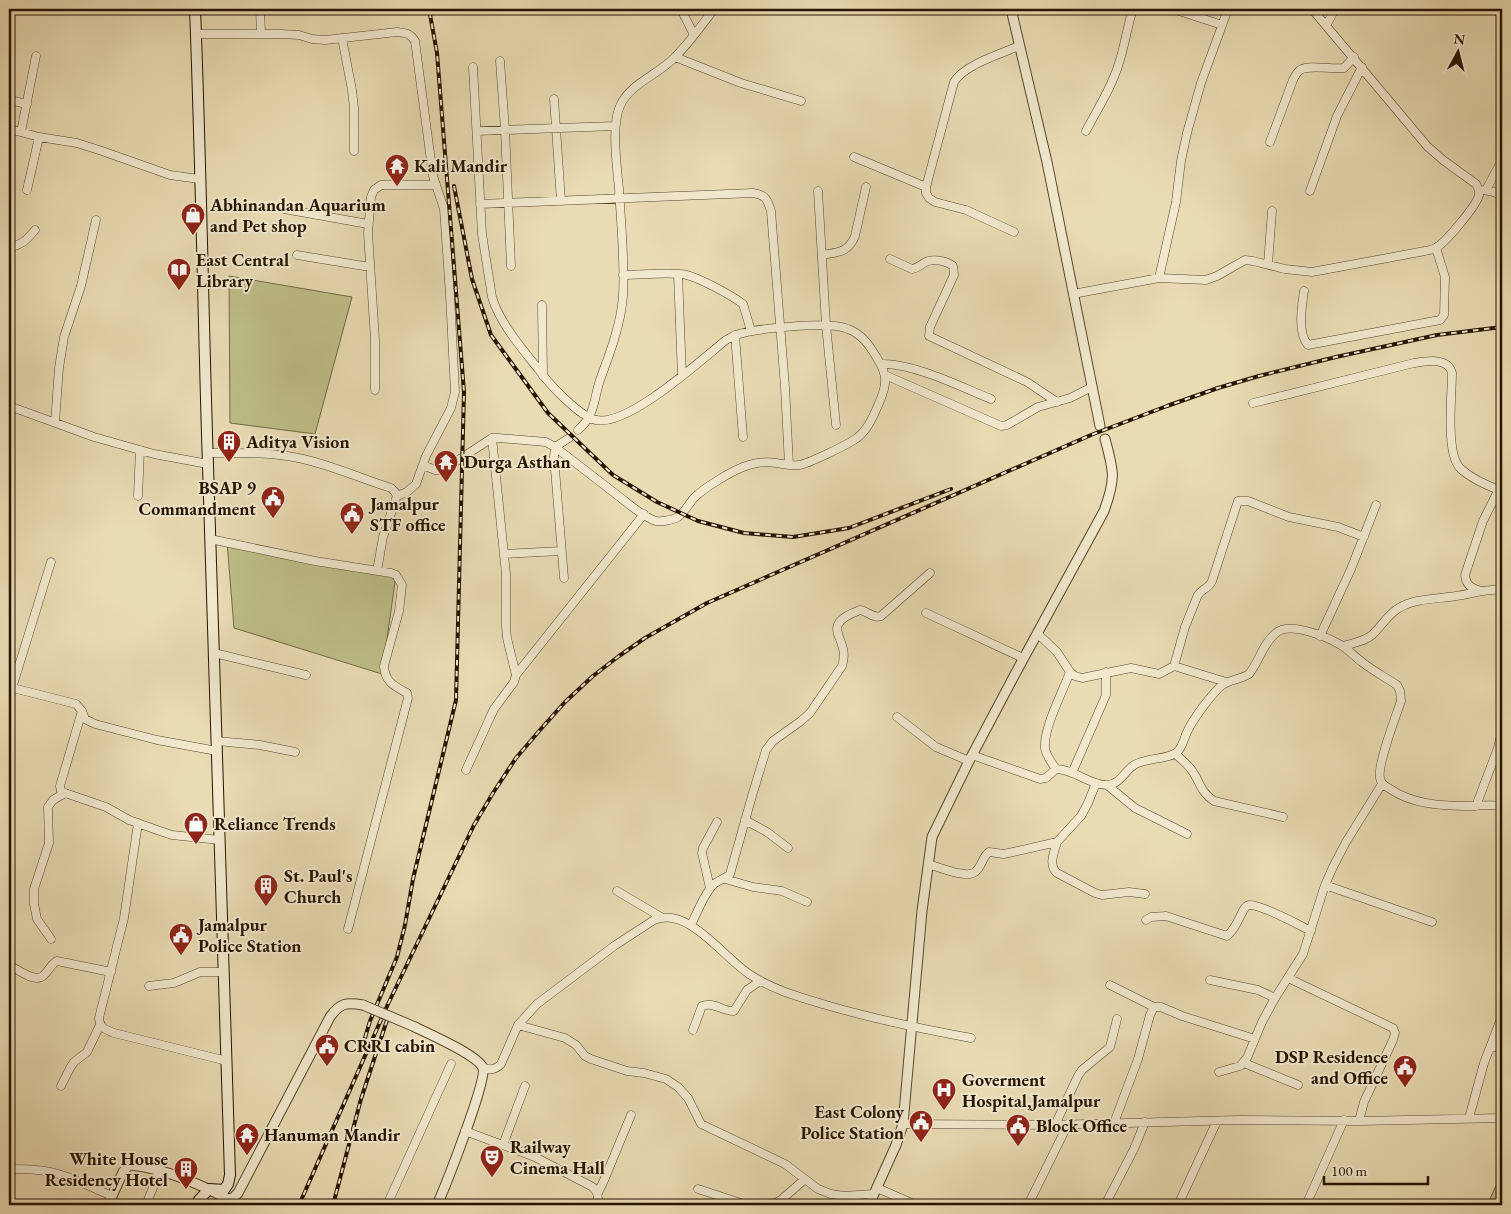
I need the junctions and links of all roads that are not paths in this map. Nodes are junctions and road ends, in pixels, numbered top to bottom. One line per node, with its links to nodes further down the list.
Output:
1 (195, 9): 13 (main road)
2 (260, 9): 14 (street)
3 (681, 9): 15 (street)
4 (714, 9): 15 (street)
5 (1011, 9): 17 (street)
6 (1132, 9): 33 (street)
7 (1173, 9): 12 (street)
8 (1228, 9): 12 (street)
9 (1312, 9): 11 (street)
10 (1335, 9): 11 (street)
11 (1326, 24): 20 (street)
12 (1222, 25): 69 (street)
13 (196, 34): 14 (street); 40 (main road)
14 (261, 34): 16 (street)
15 (694, 35): 19 (street)
16 (342, 38): 37 (street); 41 (street)
17 (1019, 46): 43 (street); 71 (street)
18 (36, 56): 27 (street)
19 (675, 57): 26 (street); 28 (street)
20 (1354, 57): 23 (street); 36 (street)
21 (500, 61): 31 (street)
22 (473, 67): 32 (street)
23 (1362, 67): 44 (street); 47 (street)
24 (554, 99): 29 (street)
25 (9, 100): 27 (street)
26 (801, 101)
27 (27, 104): 34 (street)
28 (616, 126): 29 (street); 49 (street)
29 (557, 128): 31 (street); 50 (street)
30 (9, 130): 34 (street)
31 (505, 130): 32 (street); 51 (street)
32 (477, 131): 52 (street)
33 (1086, 131)
34 (21, 132): 35 (street)
35 (39, 137): 40 (street); 45 (street)
36 (1270, 142)
37 (354, 151)
38 (854, 157): 43 (street)
39 (1502, 160): 44 (street)
40 (199, 179): 98 (main road)
41 (436, 185): 56 (street); 100 (street)
42 (866, 187): 62 (street)
43 (926, 187): 58 (street)
44 (1483, 189): 48 (street); 60 (street)
45 (27, 190)
46 (818, 191): 62 (street)
47 (1310, 191)
48 (1502, 196)
49 (620, 199): 50 (street); 68 (street); 74 (street)
50 (561, 201): 51 (street)
51 (508, 203): 52 (street); 65 (street)
52 (480, 204): 79 (street)
53 (284, 209): 56 (street)
54 (1272, 211): 64 (street)
55 (96, 220): 88 (street)
56 (368, 224): 66 (street)
57 (35, 230): 59 (street)
58 (1014, 232)
59 (9, 248)
60 (1436, 248): 64 (street); 70 (street)
61 (297, 255): 66 (street)
62 (822, 255): 73 (street)
63 (890, 259): 84 (street)
64 (1268, 264): 69 (street)
65 (511, 266)
66 (370, 267): 82 (street)
67 (678, 274): 68 (street); 75 (street); 80 (street)
68 (623, 275): 87 (street)
69 (1159, 278): 71 (street)
70 (1304, 291)
71 (1073, 294): 81 (street)
72 (542, 305): 79 (street)
73 (826, 325): 74 (street); 77 (street); 89 (street)
74 (780, 328): 75 (street); 101 (street)
75 (751, 331): 76 (street)
76 (735, 335): 80 (street); 92 (street)
77 (881, 364): 78 (street); 83 (street)
78 (885, 375): 84 (street); 101 (street)
79 (543, 376): 87 (street)
80 (682, 376): 87 (street)
81 (1092, 387): 84 (street); 90 (street)
82 (375, 390)
83 (992, 399)
84 (1058, 402)
85 (1253, 403): 102 (street)
86 (9, 406): 88 (street)
87 (590, 418): 91 (street)
88 (55, 422): 97 (street)
89 (836, 425)
90 (1100, 426)
91 (578, 430)
92 (743, 437)
93 (492, 438): 96 (street); 100 (street); 110 (street)
94 (568, 438): 96 (street)
95 (1105, 439): 118 (street)
96 (555, 447): 106 (street); 109 (street)
97 (140, 450): 99 (street); 103 (street)
98 (207, 453): 99 (main road); 104 (street)
99 (208, 464): 108 (main road)
100 (423, 465): 104 (street)
101 (790, 465): 106 (street)
102 (1501, 488): 116 (street)
103 (138, 496)
104 (397, 496): 112 (street)
105 (1376, 505): 107 (street)
106 (644, 514): 127 (street)
107 (1364, 537): 119 (street); 123 (street)
108 (214, 539): 112 (street); 121 (main road)
109 (561, 551): 110 (street); 114 (street)
110 (504, 554): 127 (street)
111 (51, 562): 129 (street)
112 (377, 571): 165 (street)
113 (930, 573): 147 (street)
114 (564, 578)
115 (1502, 590): 116 (street)
116 (1481, 591): 120 (street)
117 (926, 613): 122 (street)
118 (1037, 633): 122 (street); 124 (street)
119 (1320, 636): 120 (street); 128 (street)
120 (1343, 646): 141 (street)
121 (214, 653): 126 (street); 133 (main road)
122 (1023, 658): 136 (street)
123 (1174, 666): 125 (street); 128 (street)
124 (1070, 672): 125 (street); 137 (street)
125 (1106, 672): 139 (street)
126 (306, 674)
127 (516, 675): 138 (street)
128 (1226, 682): 135 (street)
129 (11, 688): 130 (street)
130 (82, 711): 133 (street); 143 (street)
131 (897, 717): 136 (street)
132 (1502, 731): 144 (street)
133 (217, 746): 134 (street); 151 (main road)
134 (294, 752)
135 (1175, 754): 142 (street); 146 (street)
136 (971, 758): 137 (street); 154 (street)
137 (1056, 769): 139 (street)
138 (466, 770)
139 (1072, 773): 140 (street)
140 (1096, 783): 142 (street); 152 (street)
141 (1382, 784): 144 (street); 156 (street)
142 (1107, 785): 150 (street)
143 (64, 793): 149 (street); 167 (street)
144 (1476, 806): 145 (street)
145 (1502, 806)
146 (1283, 817)
147 (746, 820): 153 (street); 155 (street)
148 (717, 822): 157 (street)
149 (138, 823): 151 (street); 169 (street)
150 (1187, 834)
151 (220, 840): 170 (main road)
152 (1057, 842): 154 (street); 159 (street)
153 (788, 848)
154 (928, 864): 182 (street)
155 (726, 878): 157 (street); 160 (street)
156 (1325, 885): 163 (street); 166 (street)
157 (710, 888): 164 (street)
158 (617, 891): 161 (street)
159 (1145, 894)
160 (807, 902)
161 (661, 917): 164 (street); 181 (street)
162 (1146, 920): 166 (street)
163 (1432, 922)
164 (691, 925): 173 (street)
165 (348, 929)
166 (1311, 931): 171 (street)
167 (51, 939)
168 (9, 965): 169 (street)
169 (111, 972): 180 (street)
170 (224, 972): 175 (street); 188 (main road)
171 (1288, 978): 176 (street); 201 (street)
172 (1210, 980): 176 (street)
173 (760, 981): 182 (street); 183 (street)
174 (1110, 985): 177 (street)
175 (149, 986)
176 (1275, 998): 185 (street)
177 (1154, 1007): 185 (street); 203 (street)
178 (1502, 1016): 186 (street)
179 (1117, 1020): 206 (street)
180 (100, 1024): 188 (street); 194 (street)
181 (518, 1025): 191 (street); 212 (street)
182 (912, 1026): 184 (street); 204 (street)
183 (693, 1030)
184 (971, 1038)
185 (1255, 1039): 189 (street)
186 (1491, 1046): 187 (street); 197 (street)
187 (1502, 1049)
188 (227, 1061): 211 (main road)
189 (1244, 1063): 192 (street); 193 (street)
190 (451, 1064): 222 (street)
191 (483, 1068): 207 (street); 213 (street, bridge)
192 (1219, 1072)
193 (1298, 1085)
194 (62, 1086)
195 (525, 1086): 208 (street)
196 (631, 1115): 217 (street)
197 (1468, 1118): 198 (street); 201 (street)
198 (1502, 1118)
199 (1344, 1120): 200 (street); 201 (street); 231 (street)
200 (1217, 1121): 202 (street); 230 (street)
201 (1359, 1121)
202 (1145, 1122): 203 (street); 229 (street)
203 (1114, 1123): 205 (street)
204 (903, 1124): 206 (street); 216 (street)
205 (1068, 1124): 206 (street); 228 (street)
206 (1055, 1125)
207 (465, 1131): 208 (street); 223 (street)
208 (502, 1145): 217 (street)
209 (9, 1169): 218 (street)
210 (160, 1170): 215 (street); 218 (street); 220 (street)
211 (230, 1175): 213 (street); 215 (main road)
212 (805, 1179): 216 (street); 225 (street)
213 (243, 1184): 215 (street)
214 (698, 1189): 225 (street)
215 (209, 1190): 221 (main road)
216 (875, 1191): 226 (street); 227 (street)
217 (598, 1193): 224 (street)
218 (112, 1196): 219 (street)
219 (108, 1205)
220 (146, 1205)
221 (197, 1205)
222 (388, 1205)
223 (437, 1205)
224 (604, 1205)
225 (747, 1205)
226 (869, 1205)
227 (916, 1205)
228 (1028, 1205)
229 (1105, 1205)
230 (1178, 1205)
231 (1306, 1205)

